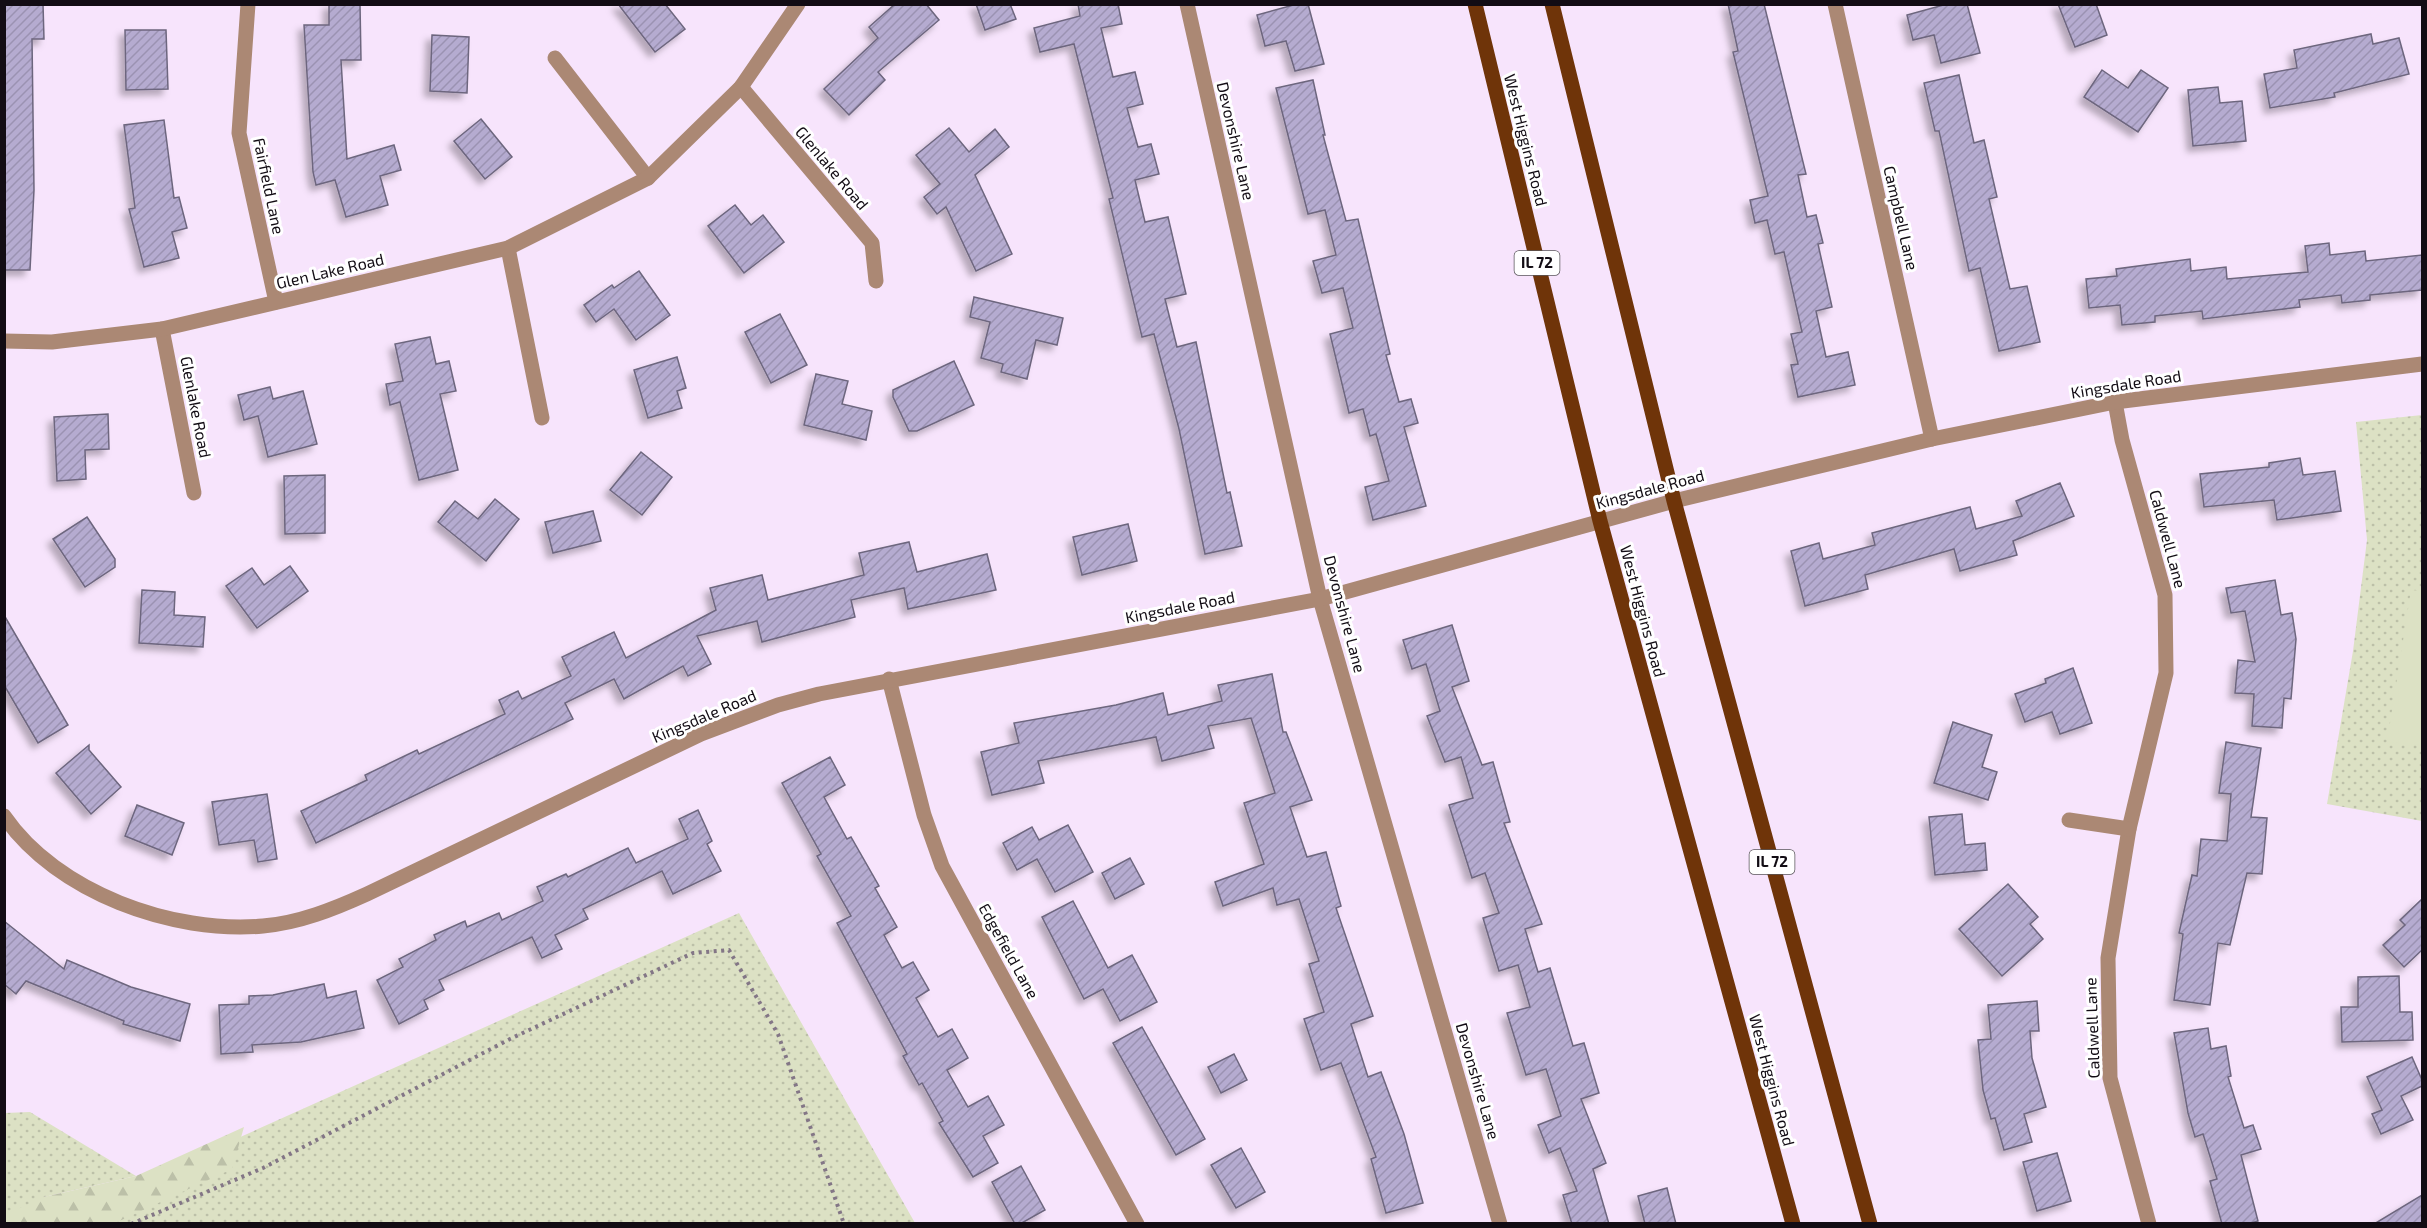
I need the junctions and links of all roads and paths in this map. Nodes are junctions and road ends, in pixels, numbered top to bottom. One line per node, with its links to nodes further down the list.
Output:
1 (248, 4): 12 (street, Fairfield Lane)
2 (798, 4): 8 (street, Glen Lake Road)
3 (1187, 4): 22 (street, Devonshire Lane)
4 (1475, 4): 21 (main road, West Higgins Road / IL 72)
5 (1552, 4): 20 (main road, IL 72)
6 (1835, 4): 18 (street, Campbell Lane)
7 (555, 58): 9 (street)
8 (741, 87): 9 (street, Glen Lake Road); 11 (street, Glenlake Road)
9 (648, 178): 10 (street, Glen Lake Road)
10 (508, 248): 12 (street, Glen Lake Road); 17 (street)
11 (876, 281)
12 (276, 302): 13 (street, Glen Lake Road)
13 (162, 329): 14 (street, Glen Lake Road); 19 (street, Glenlake Road)
14 (4, 341)
15 (2422, 364): 16 (street, Kingsdale Road)
16 (2115, 402): 18 (street, Kingsdale Road); 26 (street, Caldwell Lane)
17 (542, 418)
18 (1932, 439): 20 (street, Kingsdale Road)
19 (194, 493)
20 (1674, 501): 21 (street, Kingsdale Road); 32 (main road, IL 72)
21 (1600, 521): 22 (street, Kingsdale Road); 31 (main road, West Higgins Road / IL 72)
22 (1320, 599): 23 (street, Kingsdale Road); 30 (street, Devonshire Lane)
23 (889, 679): 24 (street, Kingsdale Road); 29 (street, Edgefield Lane)
24 (4, 816)
25 (2069, 820): 26 (street)
26 (2129, 828): 33 (street, Caldwell Lane)
27 (131, 1224): 28 (path)
28 (844, 1224)
29 (1137, 1224)
30 (1500, 1224)
31 (1793, 1224)
32 (1870, 1224)
33 (2149, 1224)

